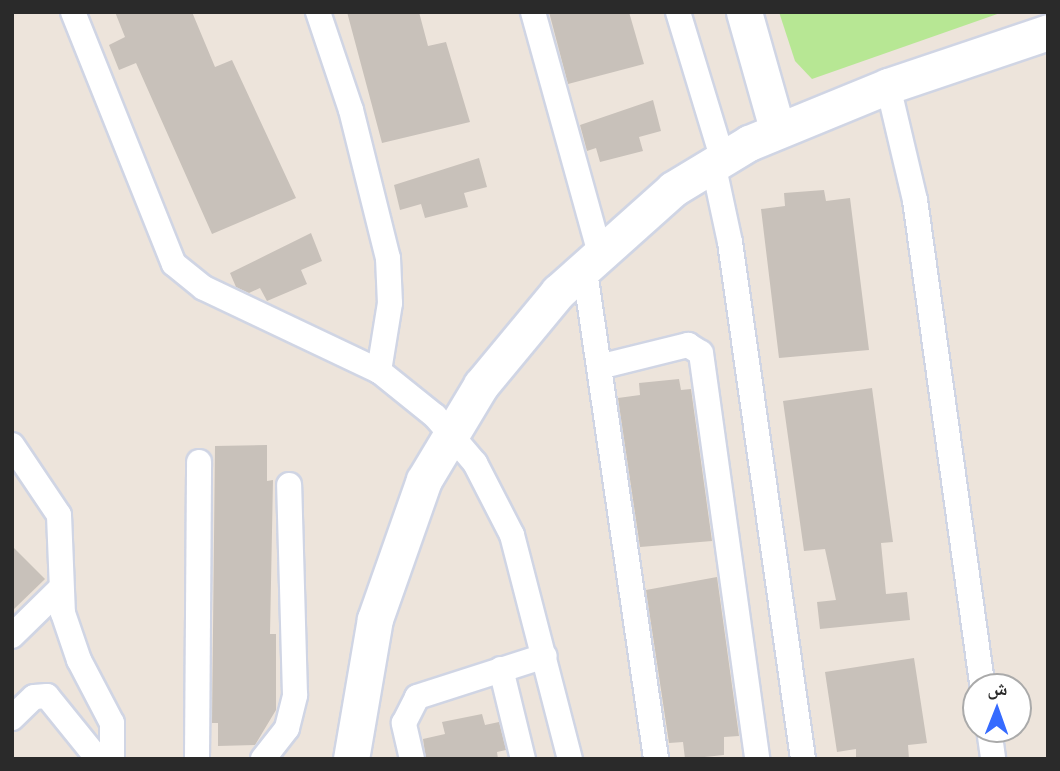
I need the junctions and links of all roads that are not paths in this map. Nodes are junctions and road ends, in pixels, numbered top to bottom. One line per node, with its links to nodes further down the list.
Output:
1 (73, 12): 12 (street)
2 (318, 12): 12 (street)
3 (533, 12): 10 (street)
4 (678, 12): 9 (street)
5 (744, 12): 8 (street)
6 (1048, 32): 7 (street)
7 (888, 86): 8 (street); 21 (street)
8 (778, 129): 9 (street)
9 (717, 160): 10 (street); 33 (street)
10 (592, 258): 11 (street); 13 (street)
11 (599, 367): 31 (street); 32 (street)
12 (379, 371): 13 (street)
13 (450, 431): 19 (street); 27 (street)
14 (15, 453): 17 (street)
15 (199, 461): 25 (street)
16 (289, 485): 26 (street)
17 (60, 589): 18 (street); 24 (street)
18 (12, 636)
19 (545, 656): 20 (street); 30 (street)
20 (501, 669): 28 (street); 29 (street)
21 (981, 673)
22 (12, 718): 23 (street)
23 (98, 759)
24 (112, 759)
25 (197, 759)
26 (263, 759)
27 (351, 759)
28 (412, 759)
29 (523, 759)
30 (570, 759)
31 (656, 759)
32 (757, 759)
33 (803, 759)

